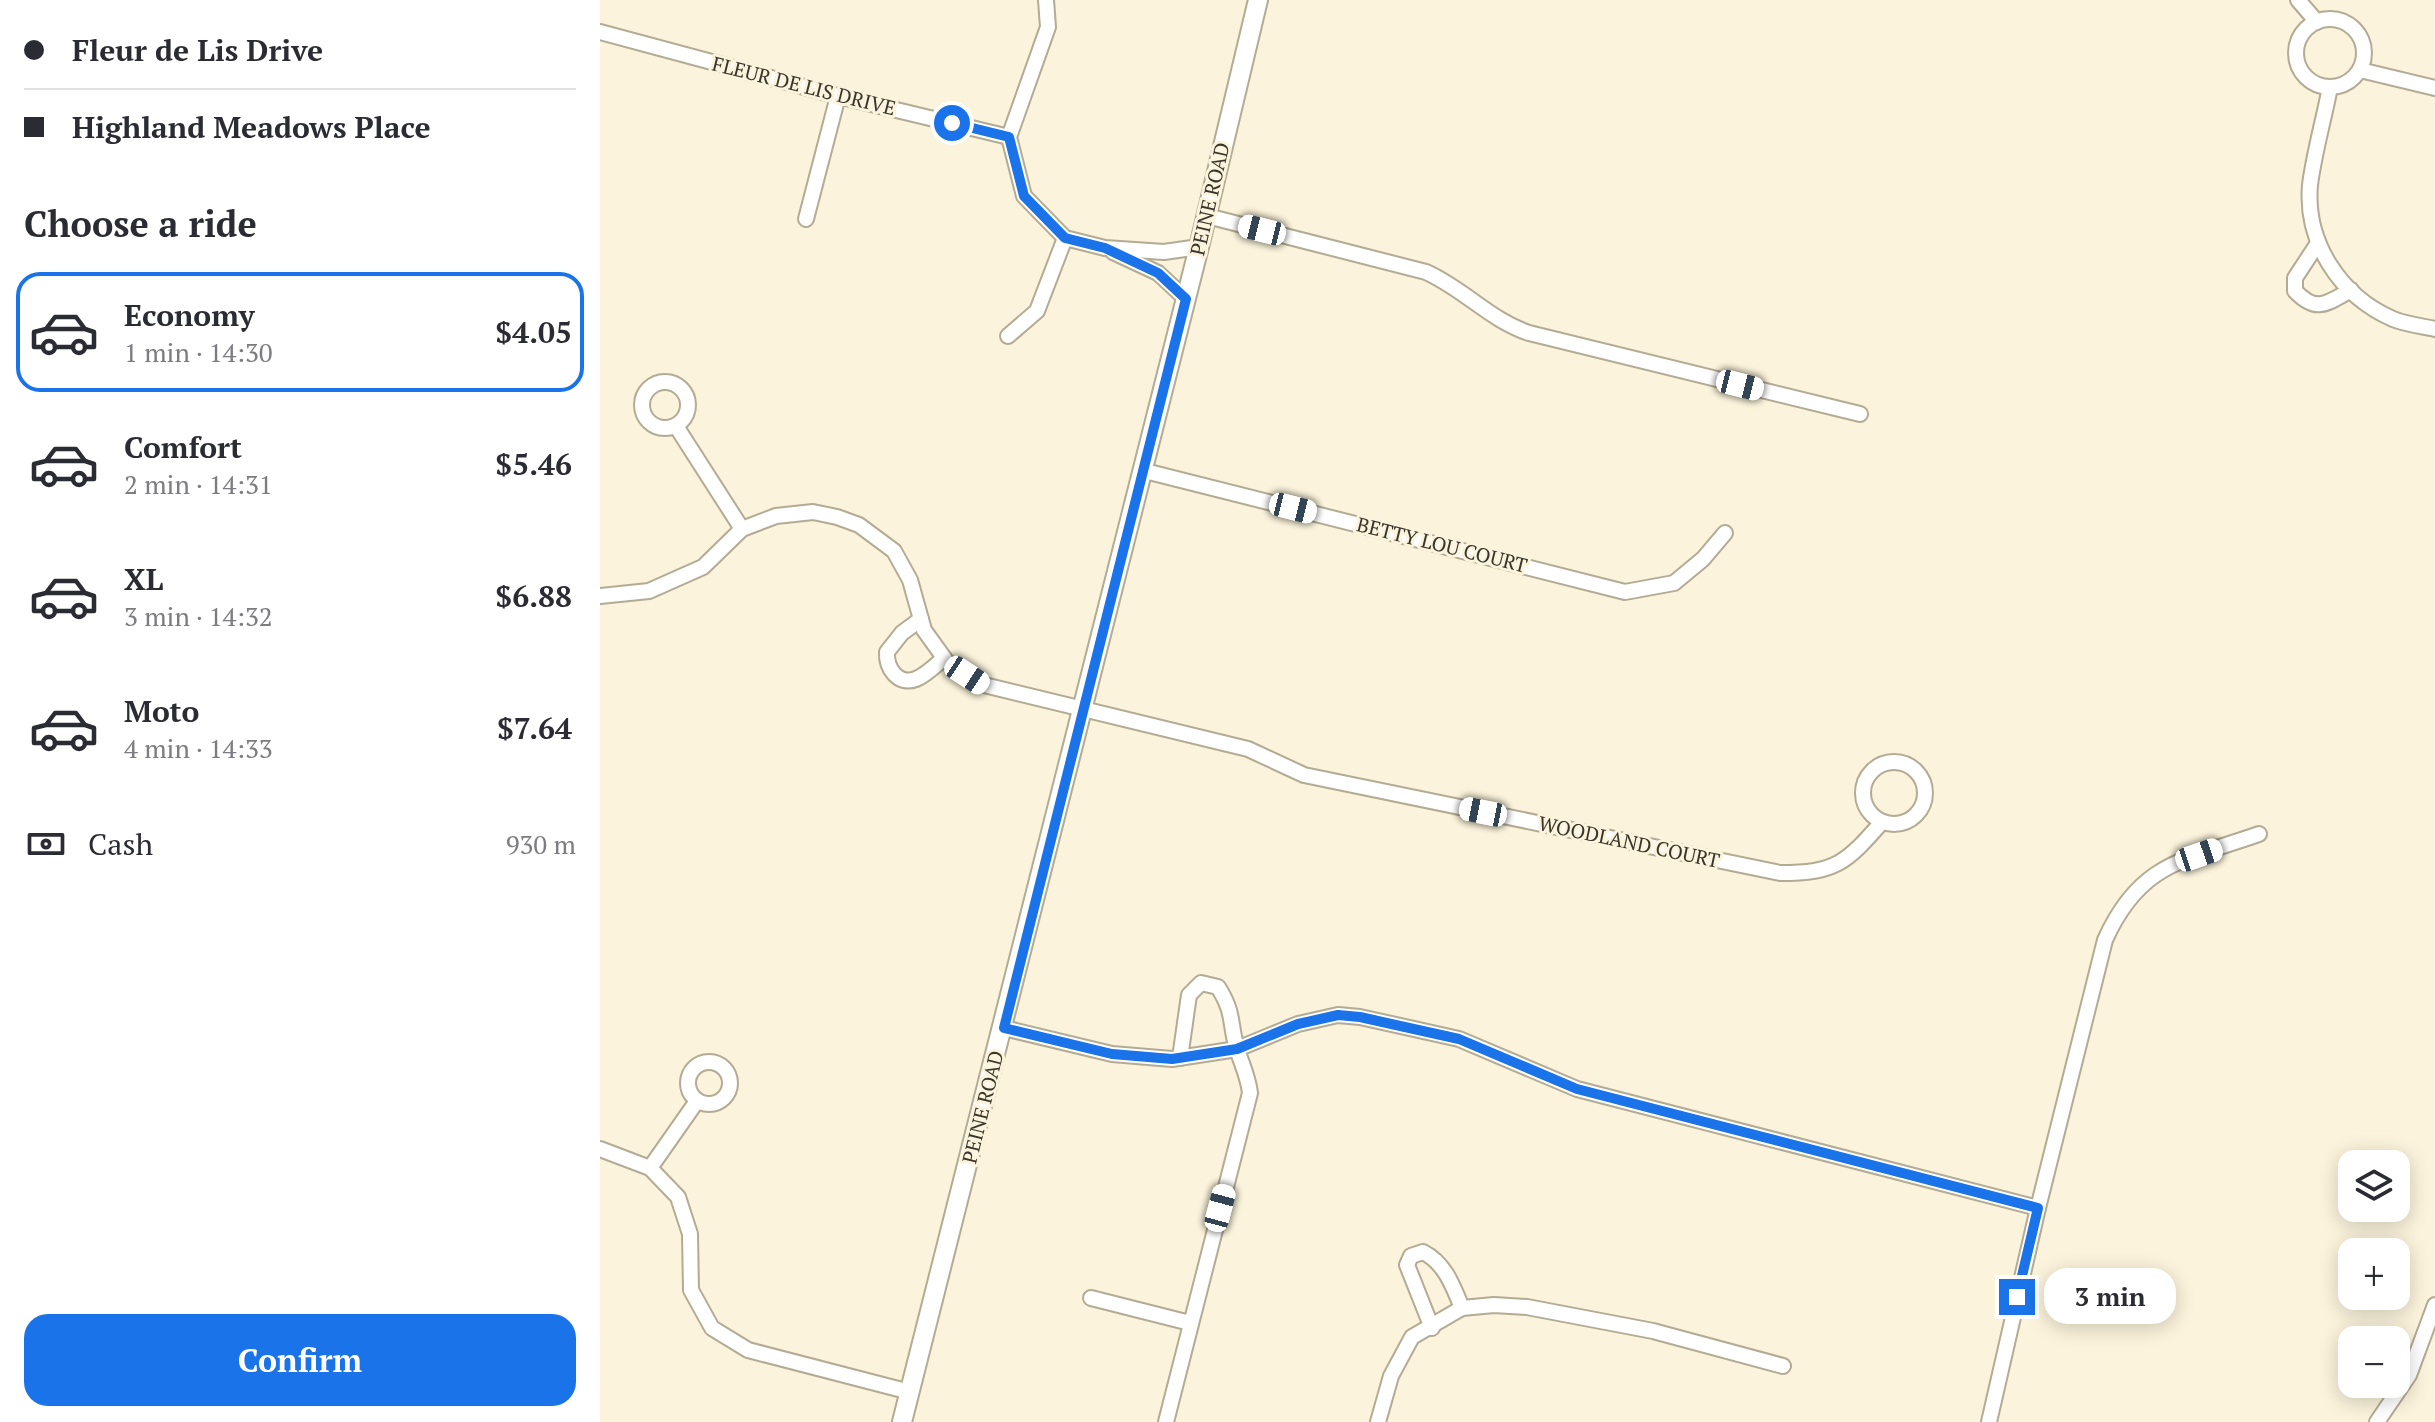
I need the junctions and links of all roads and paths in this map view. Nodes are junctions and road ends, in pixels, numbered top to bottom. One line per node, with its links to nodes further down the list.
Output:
1 (1258, 0): 11 (street, PEINE ROAD)
2 (2298, 0): 4 (street)
3 (1051, 1): 10 (street)
4 (2317, 22): 6 (street); 7 (street)
5 (600, 32): 9 (street, FLEUR DE LIS DRIVE)
6 (2360, 70): 7 (street); 8 (street)
7 (2330, 87): 14 (street)
8 (2435, 88)
9 (838, 96): 10 (street, FLEUR DE LIS DRIVE); 12 (street)
10 (1009, 137): 13 (street)
11 (1207, 216): 15 (street, PEINE ROAD); 21 (street)
12 (806, 219)
13 (1065, 238): 16 (street); 20 (street)
14 (2318, 243): 17 (street); 17 (street)
15 (1199, 247): 16 (street); 18 (street, PEINE ROAD)
16 (1105, 248): 18 (street)
17 (2351, 290): 19 (street)
18 (1186, 299): 23 (street, PEINE ROAD)
19 (2435, 329)
20 (1008, 336)
21 (1860, 414)
22 (676, 426): 24 (street)
23 (1141, 470): 25 (street, BETTY LOU COURT); 29 (street, PEINE ROAD)
24 (742, 529): 26 (street); 27 (street)
25 (1725, 533)
26 (600, 596)
27 (921, 619): 28 (street); 28 (street)
28 (944, 658): 29 (street, WOODLAND COURT)
29 (1083, 710): 30 (street, WOODLAND COURT); 32 (street, PEINE ROAD)
30 (1882, 822): 30 (street)
31 (2259, 834): 38 (street)
32 (1004, 1028): 34 (street); 45 (street, PEINE ROAD)
33 (1237, 1049): 34 (street); 34 (street); 38 (street); 42 (street)
34 (1180, 1058)
35 (697, 1101): 37 (street)
36 (600, 1149): 37 (street)
37 (650, 1168): 45 (street)
38 (2038, 1208): 49 (street)
39 (1091, 1298): 42 (street)
40 (2435, 1305): 50 (street)
41 (1462, 1308): 43 (street); 43 (street); 44 (street)
42 (1190, 1323): 47 (street)
43 (1432, 1328): 48 (street)
44 (1783, 1366)
45 (910, 1392): 46 (street, PEINE ROAD)
46 (902, 1422)
47 (1166, 1422)
48 (1378, 1422)
49 (1989, 1422)
50 (2377, 1422)

